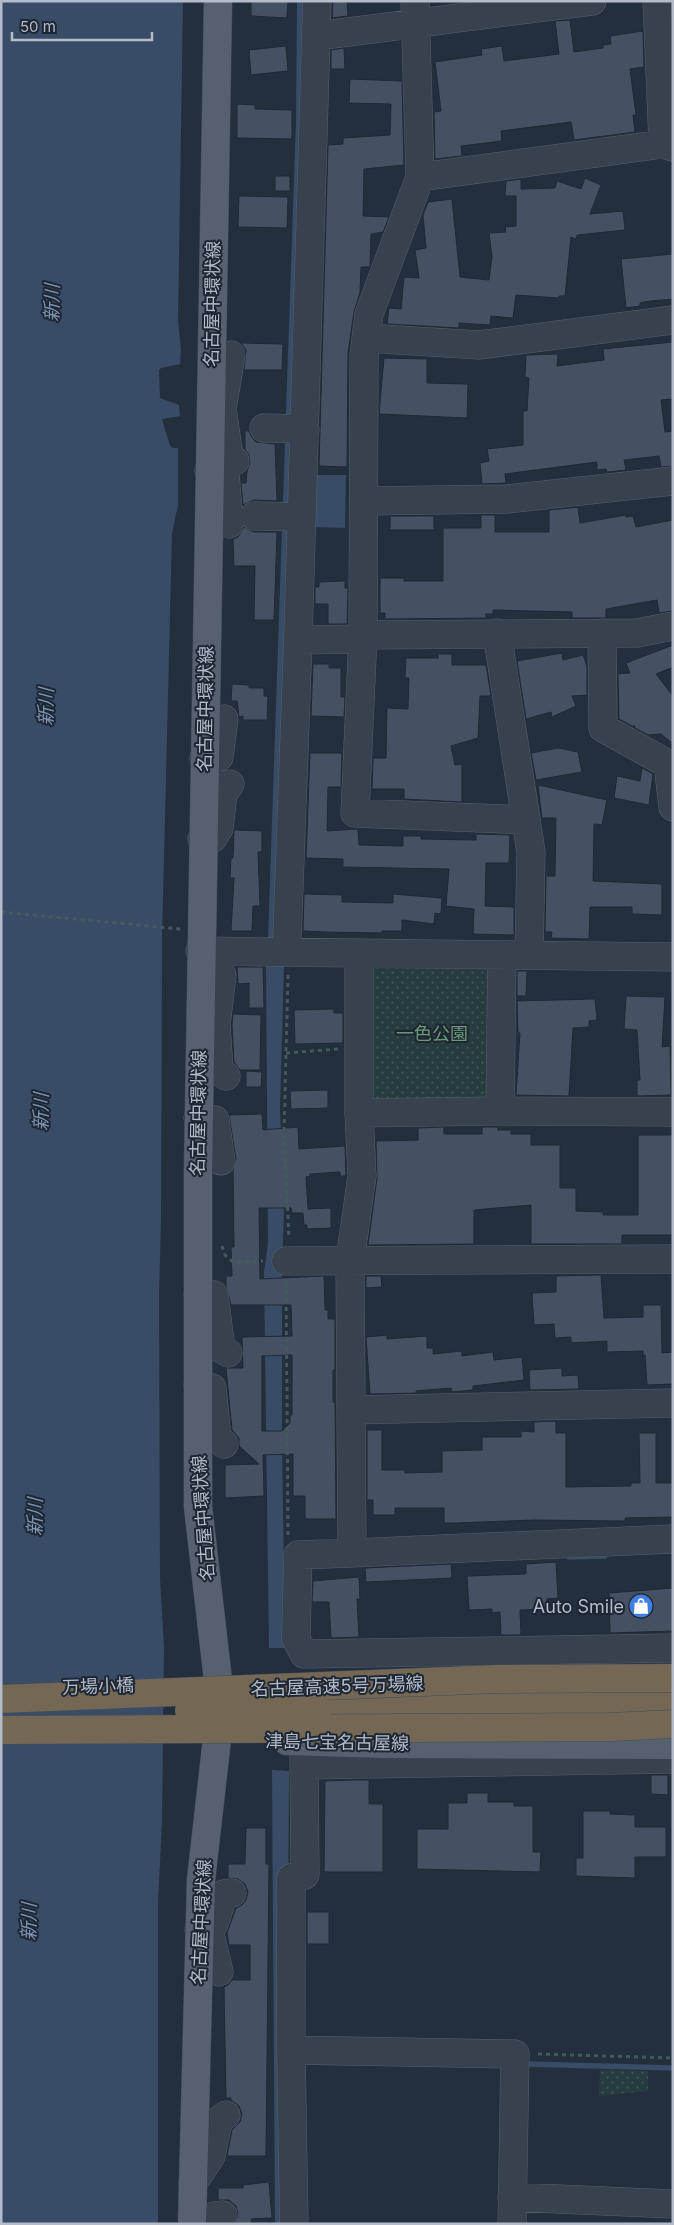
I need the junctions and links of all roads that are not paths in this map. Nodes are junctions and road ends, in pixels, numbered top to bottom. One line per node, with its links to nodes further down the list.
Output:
1 (218, 1): 12 (main road, 名古屋中環状線)
2 (317, 1): 6 (street)
3 (592, 1): 5 (street)
4 (657, 1): 7 (street)
5 (414, 13): 6 (street); 8 (street)
6 (317, 36): 17 (street)
7 (668, 145): 8 (street)
8 (420, 177): 10 (street)
9 (673, 320): 10 (street)
10 (366, 338): 16 (street)
11 (231, 355): 12 (street)
12 (216, 409): 13 (street); 14 (main road, 名古屋中環状線)
13 (236, 460)
14 (209, 471): 17 (street); 24 (main road, 名古屋中環状線)
15 (673, 481): 16 (street)
16 (364, 501): 21 (street)
17 (272, 518): 22 (street)
18 (673, 626): 20 (street)
19 (497, 633): 20 (street); 21 (street); 27 (street)
20 (602, 633): 26 (street)
21 (363, 637): 22 (street); 27 (street)
22 (298, 640): 30 (street)
23 (224, 719): 24 (street)
24 (204, 758): 28 (main road, 名古屋中環状線)
25 (230, 784): 28 (street)
26 (673, 808)
27 (526, 820): 33 (street)
28 (202, 839): 29 (main road, 名古屋中環状線)
29 (200, 951): 30 (street); 36 (main road, 名古屋中環状線)
30 (276, 952): 31 (street)
31 (359, 953): 32 (street); 40 (street)
32 (502, 955): 33 (street); 38 (street)
33 (529, 955): 34 (street)
34 (673, 958)
35 (222, 975): 36 (street)
36 (207, 1025): 37 (street); 41 (main road, 名古屋中環状線)
37 (226, 1076)
38 (500, 1111): 39 (street); 40 (street)
39 (673, 1112)
40 (359, 1113): 44 (street)
41 (198, 1118): 42 (street); 46 (main road, 名古屋中環状線)
42 (221, 1161)
43 (673, 1259): 44 (street)
44 (350, 1260): 45 (street); 50 (street)
45 (280, 1261)
46 (198, 1294): 47 (street); 48 (main road, 名古屋中環状線)
47 (228, 1354)
48 (198, 1385): 51 (street); 57 (main road, 名古屋中環状線)
49 (673, 1403): 50 (street)
50 (351, 1410): 53 (street)
51 (224, 1444)
52 (673, 1539): 53 (street)
53 (352, 1553): 54 (street)
54 (673, 1648)
55 (673, 1666): 57 (main road)
56 (673, 1678): 59 (highway, 名古屋高速5号万場線, bridge)
57 (206, 1682): 58 (main road, 万場小橋); 66 (main road, 名古屋中環状線)
58 (1, 1689)
59 (1, 1698): 60 (highway, bridge)
60 (673, 1703)
61 (673, 1724): 62 (highway, bridge)
62 (609, 1727): 63 (highway, bridge); 64 (highway, bridge)
63 (1, 1730)
64 (673, 1730)
65 (1, 1738): 66 (main road, 津島七宝名古屋線)
66 (204, 1739): 67 (main road, 津島七宝名古屋線); 70 (main road, 名古屋中環状線)
67 (673, 1745)
68 (673, 1759): 72 (street)
69 (232, 1893): 70 (street)
70 (204, 1930): 71 (street); 74 (main road, 名古屋中環状線)
71 (219, 1972)
72 (285, 2045): 75 (street); 77 (street)
73 (226, 2115): 74 (street)
74 (193, 2183): 78 (main road, 名古屋中環状線)
75 (512, 2197): 76 (street); 79 (street)
76 (673, 2204)
77 (288, 2220)
78 (192, 2224)
79 (512, 2224)

